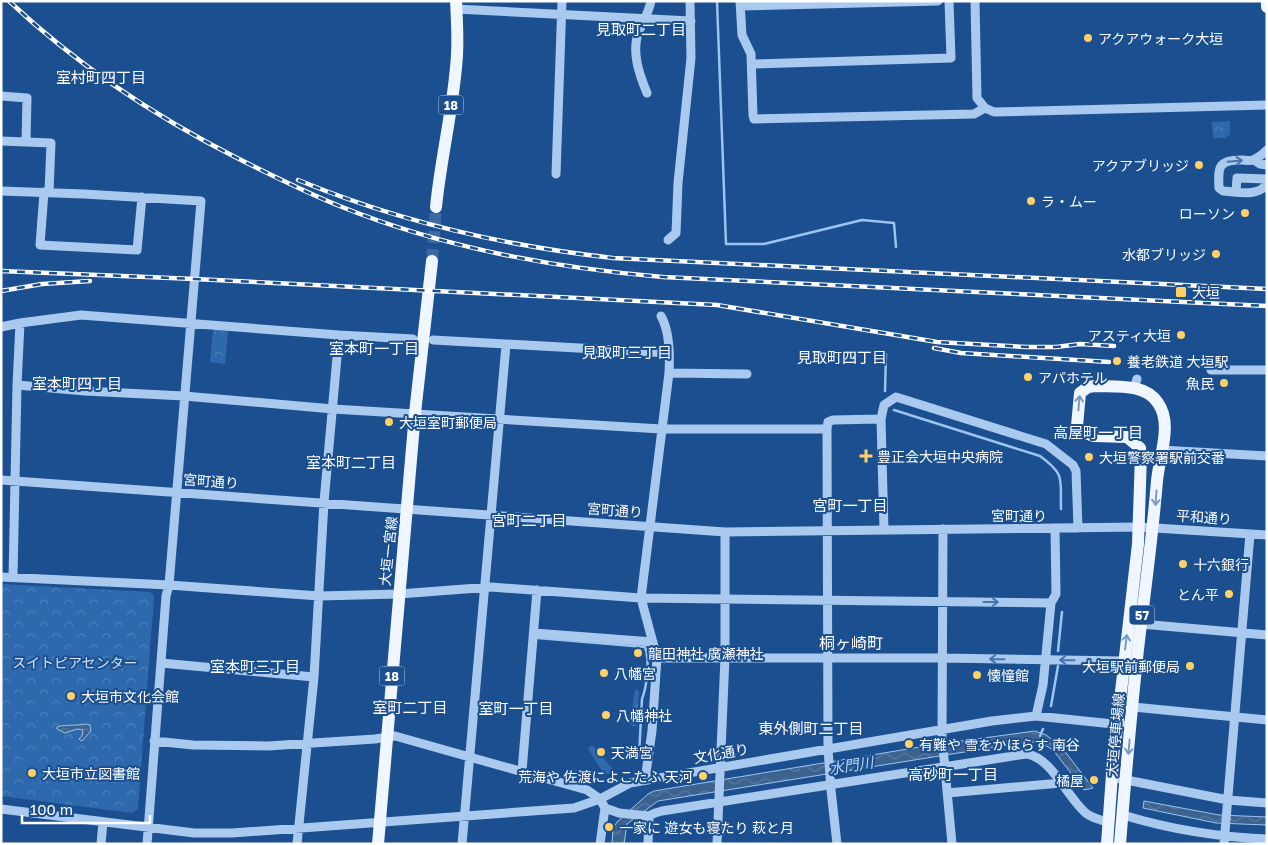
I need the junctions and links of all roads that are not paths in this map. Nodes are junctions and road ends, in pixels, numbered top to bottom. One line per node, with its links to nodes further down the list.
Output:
1 (562, 1): 11 (street)
2 (651, 1): 12 (street)
3 (690, 1): 13 (street)
4 (938, 1): 8 (street)
5 (949, 1): 14 (street)
6 (975, 1): 18 (street)
7 (1266, 1): 10 (main road)
8 (741, 4): 14 (street)
9 (456, 5): 11 (street); 31 (main road, 18)
10 (1267, 7)
11 (562, 14): 12 (street); 24 (street)
12 (644, 18): 13 (street); 15 (street)
13 (691, 21): 32 (street)
14 (752, 64): 18 (street)
15 (647, 93)
16 (1, 96): 20 (street)
17 (1267, 105): 18 (street)
18 (985, 108)
19 (1, 141): 20 (street)
20 (26, 142): 28 (street)
21 (1267, 150): 22 (street)
22 (1254, 160): 23 (street); 29 (street, one-way to 22)
23 (1267, 165)
24 (556, 174)
25 (1267, 179): 29 (street)
26 (1265, 188): 29 (street)
27 (1, 191): 28 (street)
28 (47, 192): 30 (street); 30 (street)
29 (1236, 192)
30 (142, 197): 36 (street)
31 (436, 207)
32 (668, 240)
33 (432, 261): 50 (main road, 大垣一宮線 / 18)
34 (661, 316): 42 (street)
35 (20, 323): 36 (street); 37 (street); 47 (street)
36 (191, 323): 38 (street); 48 (street)
37 (1, 327)
38 (339, 335): 39 (street); 49 (street)
39 (413, 339)
40 (433, 340): 41 (street)
41 (506, 345): 42 (street); 51 (street)
42 (669, 353): 44 (street)
43 (1211, 370): 45 (street)
44 (669, 373): 46 (street); 53 (street)
45 (1266, 373)
46 (746, 374)
47 (17, 385): 48 (street); 58 (street)
48 (184, 396): 49 (street); 59 (street)
49 (333, 409): 50 (street); 60 (street)
50 (415, 413): 51 (street); 61 (main road, 大垣一宮線 / 18)
51 (498, 418): 53 (street); 62 (street)
52 (881, 419): 54 (street); 66 (street); 69 (street)
53 (661, 429): 54 (street); 63 (street)
54 (827, 429): 70 (street)
55 (1161, 450): 56 (street); 64 (main road, 大垣停車場線 / 57, one-way to 55); 67 (main road, 大垣停車場線 / 57, one-way to 67)
56 (1267, 456)
57 (1, 480): 58 (street, 宮町通り)
58 (15, 481): 59 (street, 宮町通り); 75 (street)
59 (177, 492): 60 (street, 宮町通り); 76 (street)
60 (324, 502): 61 (street, 宮町通り); 80 (street)
61 (408, 509): 62 (street, 宮町通り); 79 (main road, 大垣一宮線 / 18)
62 (490, 514): 63 (street, 宮町通り); 77 (street)
63 (650, 526): 71 (street, 宮町通り); 81 (street)
64 (1139, 527): 66 (street, 宮町通り); 67 (street, 平和通り); 96 (main road, 大垣停車場線 / 57, one-way to 64)
65 (1054, 528): 66 (street, 宮町通り); 68 (street, 宮町通り); 85 (street)
66 (1078, 528)
67 (1154, 528): 72 (street, 平和通り); 86 (main road, 大垣停車場線 / 57)
68 (943, 529): 69 (street, 宮町通り); 84 (street)
69 (884, 530): 70 (street, 宮町通り)
70 (826, 531): 71 (street, 宮町通り); 83 (street)
71 (725, 532): 82 (street)
72 (1250, 534): 73 (street, 平和通り); 87 (street)
73 (1267, 535)
74 (1, 577): 75 (street)
75 (13, 577): 76 (street)
76 (169, 585): 80 (street); 97 (street)
77 (484, 588): 78 (street); 79 (street); 110 (street)
78 (537, 590): 81 (street); 88 (street)
79 (399, 594): 80 (street); 106 (main road, 大垣一宮線 / 18)
80 (319, 596): 98 (street)
81 (641, 598): 82 (street); 90 (street)
82 (724, 598): 83 (street); 91 (street)
83 (828, 601): 84 (street); 94 (street)
84 (943, 602): 85 (street, one-way to 85); 93 (street)
85 (1051, 603): 95 (street)
86 (1141, 624): 87 (street); 99 (main road, 大垣停車場線 / 57)
87 (1241, 632): 89 (street); 101 (street)
88 (534, 633): 90 (street); 113 (street)
89 (1267, 635)
90 (653, 642): 92 (street)
91 (725, 656): 92 (street); 94 (street); 112 (street)
92 (657, 658): 115 (street)
93 (943, 658): 94 (street); 95 (street, one-way to 93); 105 (street)
94 (828, 659): 109 (street)
95 (1046, 659): 96 (street, one-way to 95); 100 (street)
96 (1124, 661): 103 (main road, 大垣停車場線 / 57)
97 (160, 663): 98 (street); 107 (street)
98 (314, 676): 108 (street)
99 (1133, 706): 101 (street); 104 (main road, 大垣停車場線 / 57)
100 (1036, 716): 103 (street, 文化通り); 105 (street, 文化通り)
101 (1234, 717): 102 (street); 122 (street)
102 (1267, 720)
103 (1117, 724): 104 (street, 文化通り); 114 (main road, 大垣停車場線 / 57)
104 (1131, 727): 117 (main road, 大垣停車場線 / 57, one-way to 117)
105 (942, 729): 109 (street, 文化通り); 111 (street)
106 (388, 737): 108 (street); 110 (street); 130 (main road, 大垣一宮線 / 18)
107 (154, 741): 108 (street); 132 (street)
108 (306, 744): 133 (street)
109 (828, 749): 112 (street, 文化通り); 116 (street)
110 (469, 756): 113 (street); 126 (street)
111 (944, 761): 116 (street); 118 (street); 119 (street)
112 (721, 766): 115 (street, 文化通り); 121 (street)
113 (522, 770): 120 (street)
114 (1112, 777): 117 (street); 131 (main road, 大垣停車場線 / 57)
115 (645, 780): 120 (street, 文化通り)
116 (830, 780): 121 (street); 144 (street)
117 (1126, 780): 122 (street); 128 (main road, 大垣停車場線 / 57)
118 (1061, 783): 119 (street); 131 (street)
119 (947, 793): 145 (street)
120 (600, 798): 124 (street); 126 (street, 文化通り)
121 (720, 798): 127 (street); 143 (street)
122 (1228, 800): 123 (street); 135 (street)
123 (1267, 803)
124 (605, 808): 127 (street); 141 (street)
125 (1, 809): 129 (street, 文化通り)
126 (464, 816): 130 (street, 文化通り); 140 (street)
127 (646, 816): 142 (street)
128 (1122, 816): 135 (street); 147 (main road, 大垣停車場線 / 57)
129 (103, 822): 132 (street, 文化通り); 136 (street)
130 (380, 822): 133 (street, 文化通り); 139 (main road, 大垣一宮線 / 18)
131 (1109, 824): 146 (main road, 大垣停車場線 / 57)
132 (149, 828): 133 (street, 文化通り); 137 (street)
133 (298, 829): 138 (street)
134 (1267, 839): 135 (street)
135 (1225, 840)
136 (101, 844)
137 (147, 844)
138 (297, 844)
139 (378, 844)
140 (462, 844)
141 (600, 844)
142 (648, 844)
143 (717, 844)
144 (837, 844)
145 (952, 844)
146 (1107, 844)
147 (1120, 844)

